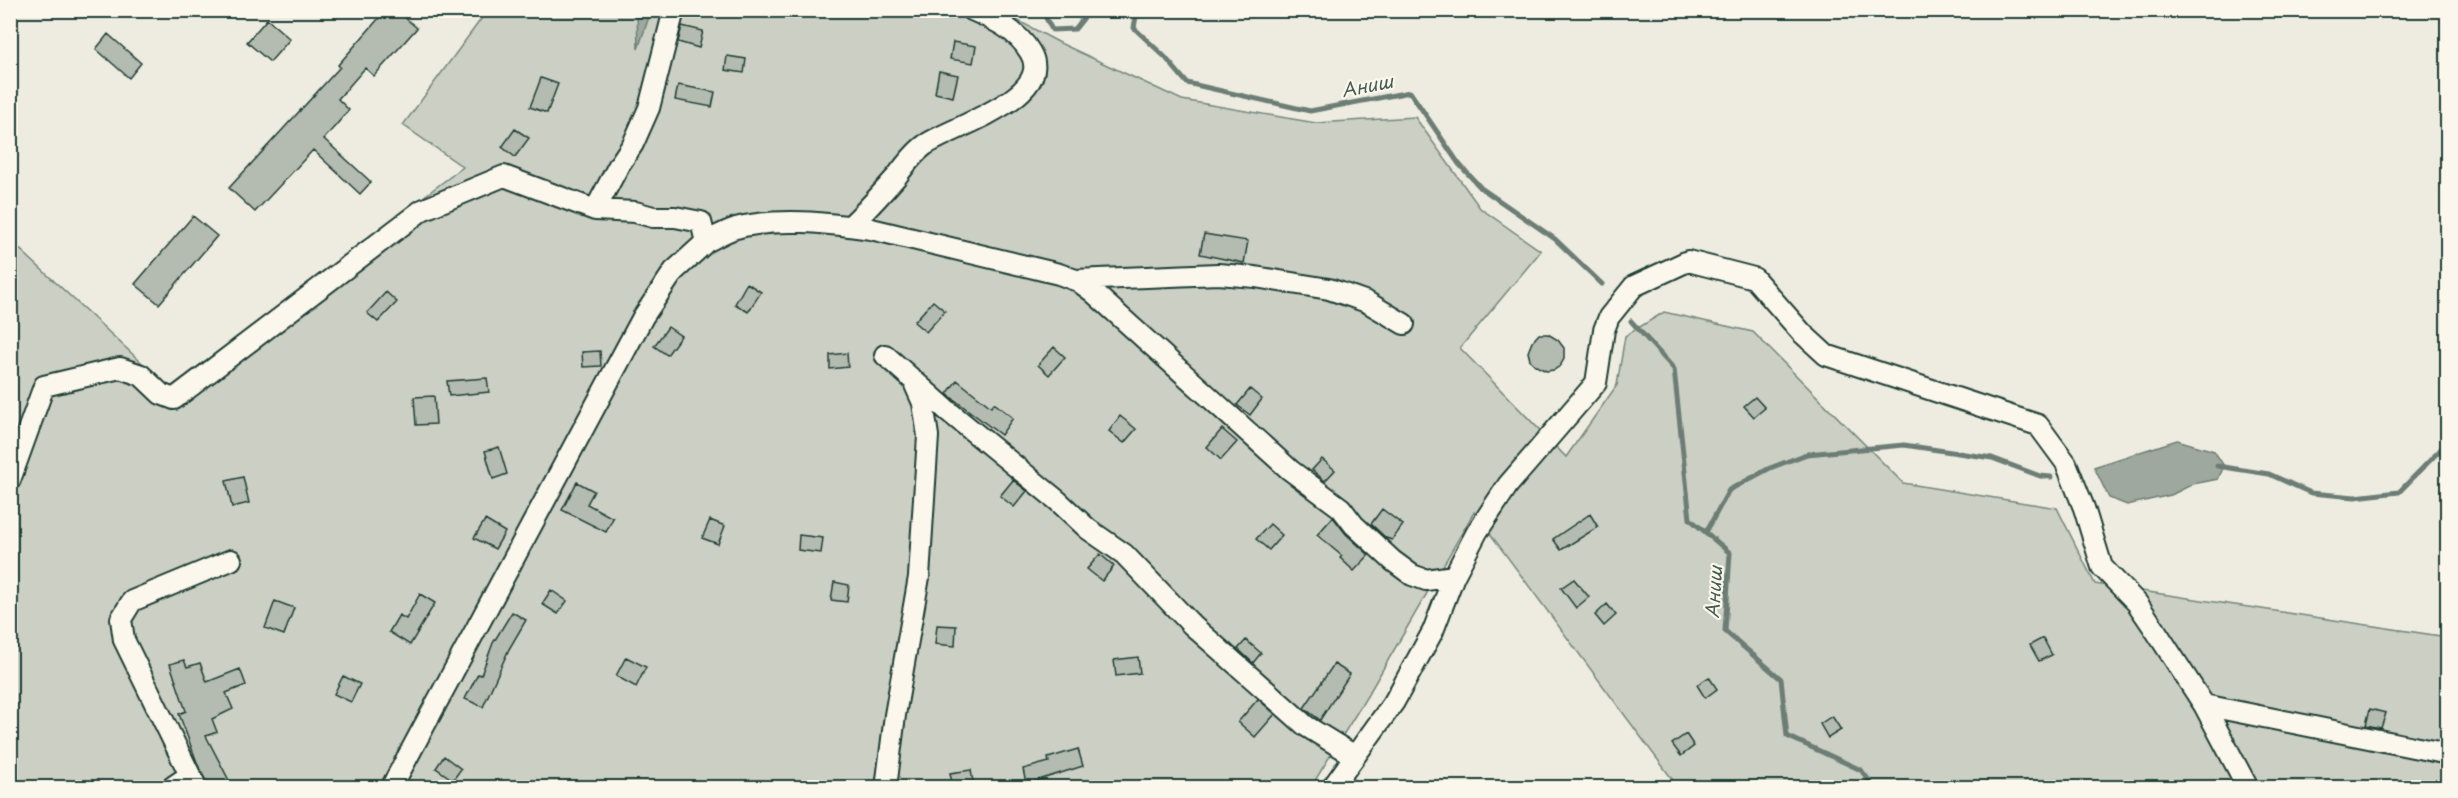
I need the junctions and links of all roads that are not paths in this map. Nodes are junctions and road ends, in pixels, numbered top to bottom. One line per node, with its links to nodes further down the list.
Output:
1 (674, 10): 3 (street)
2 (972, 10): 4 (street)
3 (595, 210): 5 (street); 10 (street)
4 (850, 226): 5 (street); 6 (street)
5 (706, 242): 18 (street)
6 (1075, 280): 7 (street); 12 (street)
7 (1404, 324)
8 (885, 356): 9 (street)
9 (913, 380): 15 (street); 19 (street)
10 (10, 480)
11 (231, 560): 16 (street)
12 (1455, 576): 13 (street); 15 (street)
13 (2204, 705): 14 (street); 21 (street)
14 (2448, 754)
15 (1355, 756): 20 (street)
16 (193, 781): 17 (street)
17 (171, 788)
18 (391, 788)
19 (886, 788)
20 (1332, 788)
21 (2248, 788)

